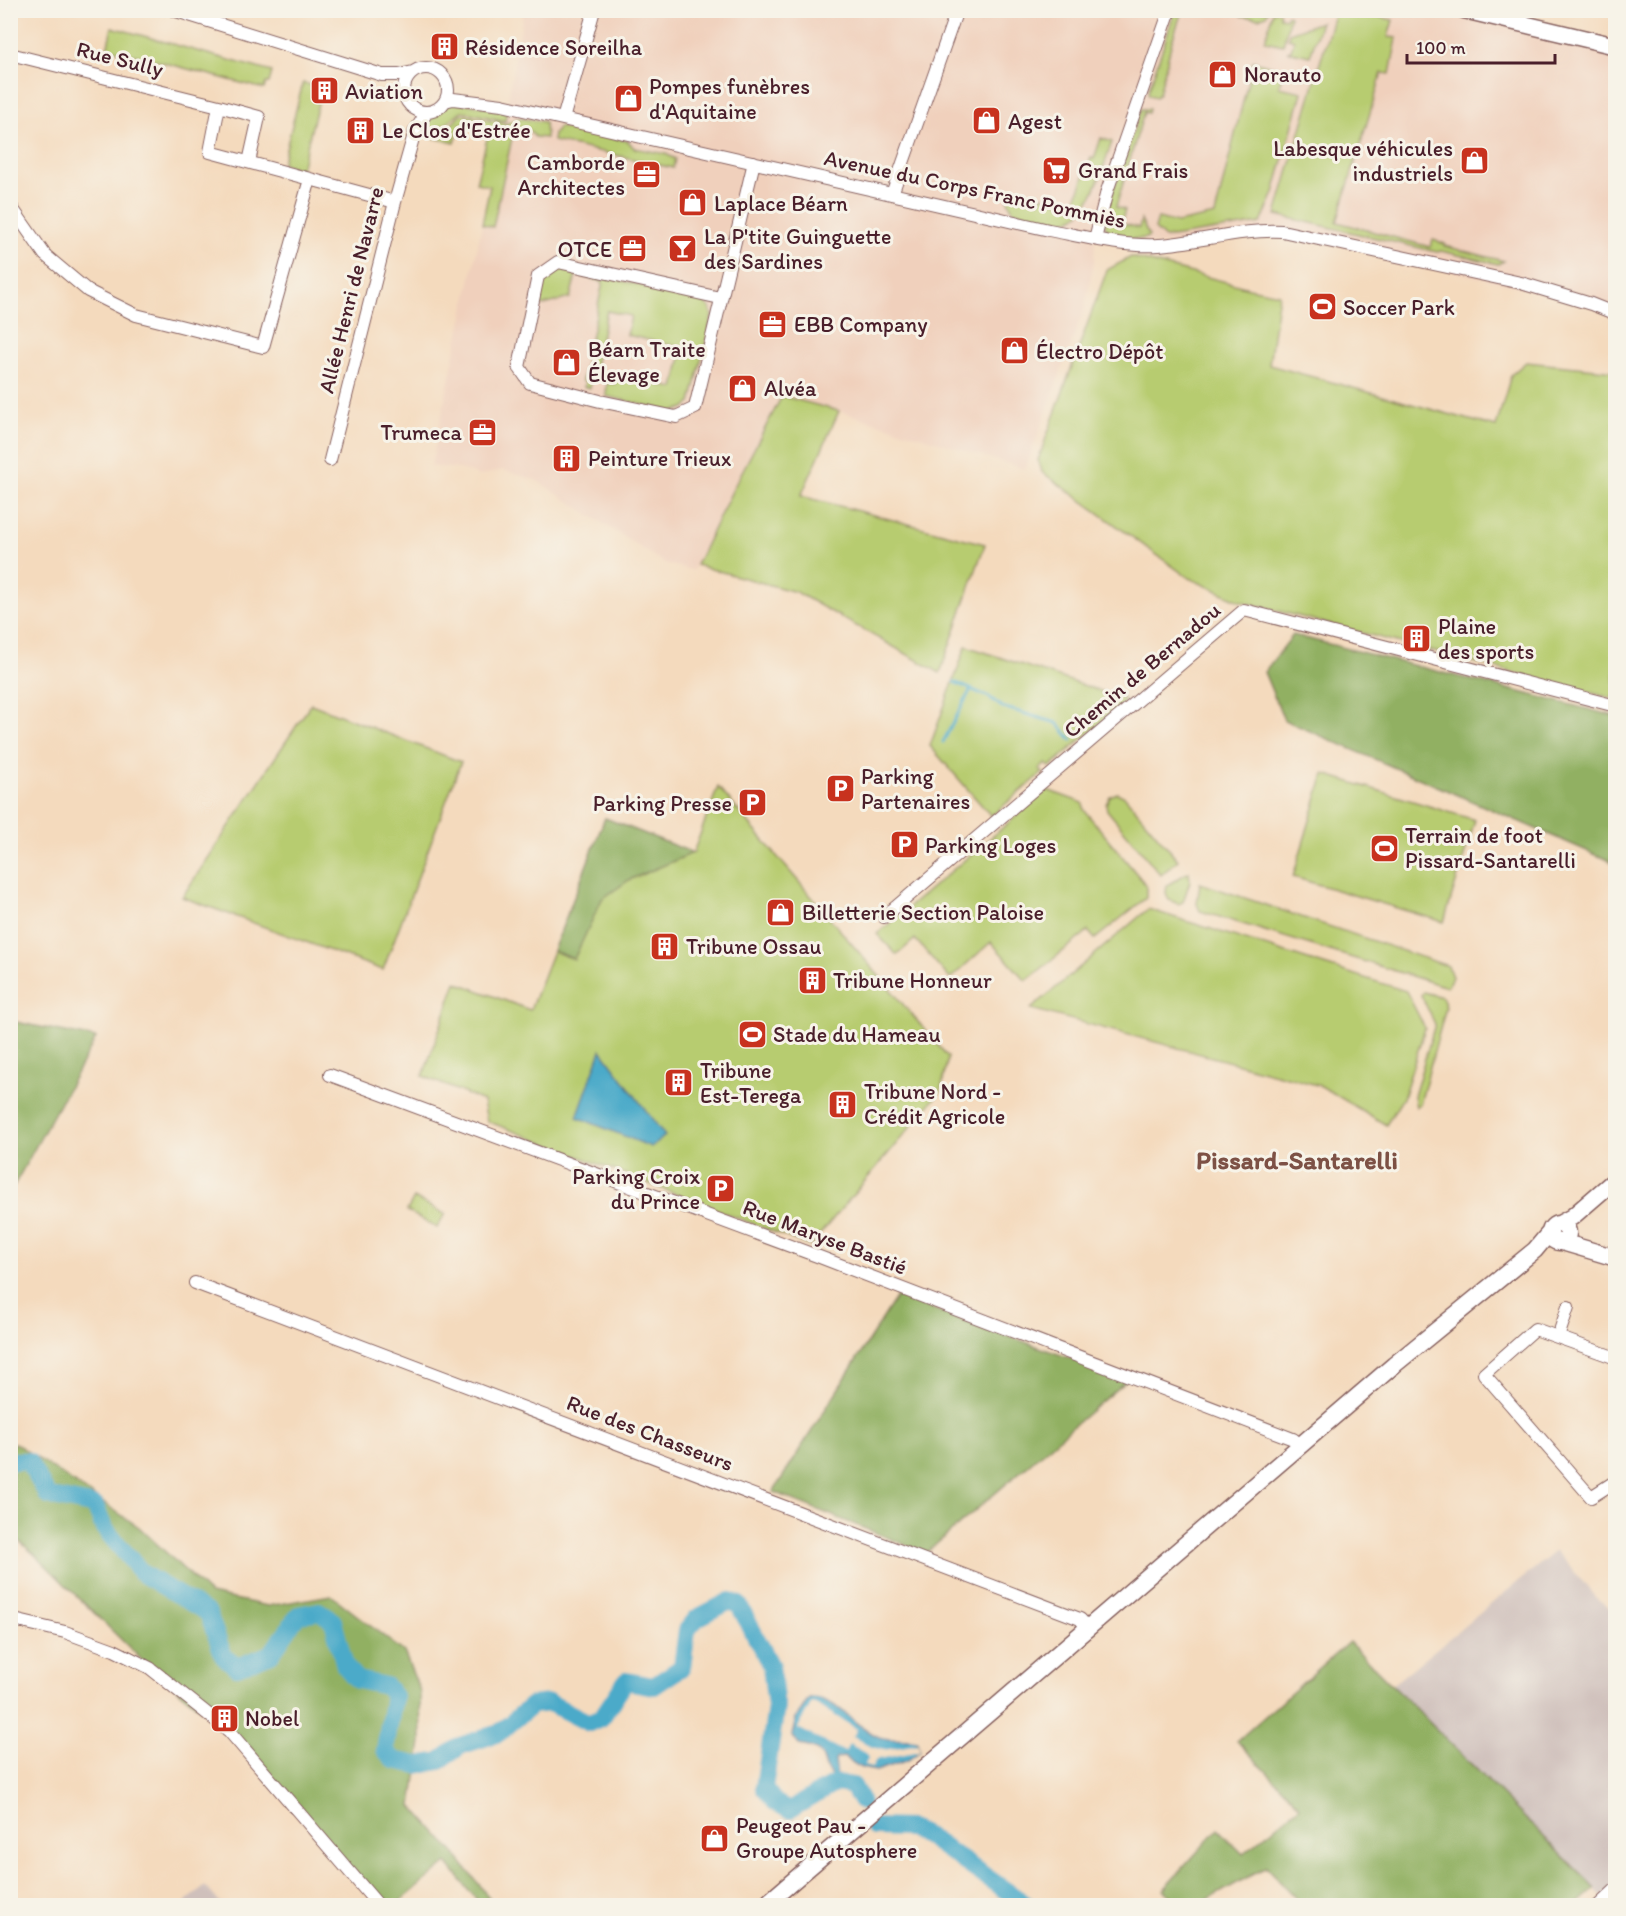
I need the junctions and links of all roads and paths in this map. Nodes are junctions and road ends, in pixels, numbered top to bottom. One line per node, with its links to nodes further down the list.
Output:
1 (173, 10): 9 (street)
2 (594, 10): 17 (street)
3 (957, 10): 22 (street)
4 (1464, 10): 6 (main road)
5 (1170, 11): 25 (street)
6 (1616, 46)
7 (10, 54): 14 (street, Rue Sully)
8 (413, 72): 9 (street); 10 (street); 11 (street)
9 (382, 75): 11 (street)
10 (445, 80): 12 (street); 13 (street)
11 (404, 94): 15 (street)
12 (445, 101): 13 (street); 16 (street)
13 (477, 101): 17 (street, Avenue du Corps Franc Pommiès)
14 (219, 106): 19 (street, Rue Sully); 19 (street)
15 (414, 109): 16 (street); 18 (street, Allée Henri de Navarre)
16 (427, 112): 18 (street, Allée Henri de Navarre)
17 (563, 119): 20 (street, Avenue du Corps Franc Pommiès)
18 (415, 131): 23 (street, Allée Henri de Navarre)
19 (249, 162): 21 (street)
20 (754, 162): 22 (street, Avenue du Corps Franc Pommiès); 26 (street)
21 (310, 179): 23 (street); 24 (street)
22 (892, 194): 25 (street, Avenue du Corps Franc Pommiès)
23 (395, 202): 28 (street, Allée Henri de Navarre)
24 (10, 206)
25 (1095, 239): 27 (street, Avenue du Corps Franc Pommiès)
26 (720, 298): 26 (street)
27 (1616, 314)
28 (330, 460)
29 (1616, 706): 30 (street, Chemin de Bernadou)
30 (884, 917)
31 (330, 1075): 39 (street, Rue Maryse Bastié)
32 (1616, 1179): 33 (main road)
33 (1556, 1235): 34 (main road); 39 (main road)
34 (1616, 1258)
35 (195, 1283): 42 (street, Rue des Chasseurs)
36 (1568, 1307): 37 (street)
37 (1558, 1338): 38 (street); 40 (street)
38 (1616, 1358)
39 (1302, 1446): 42 (main road)
40 (1616, 1481)
41 (10, 1619): 44 (street)
42 (1088, 1628): 45 (main road)
43 (1616, 1889): 46 (street)
44 (379, 1905)
45 (764, 1905)
46 (1598, 1905)

